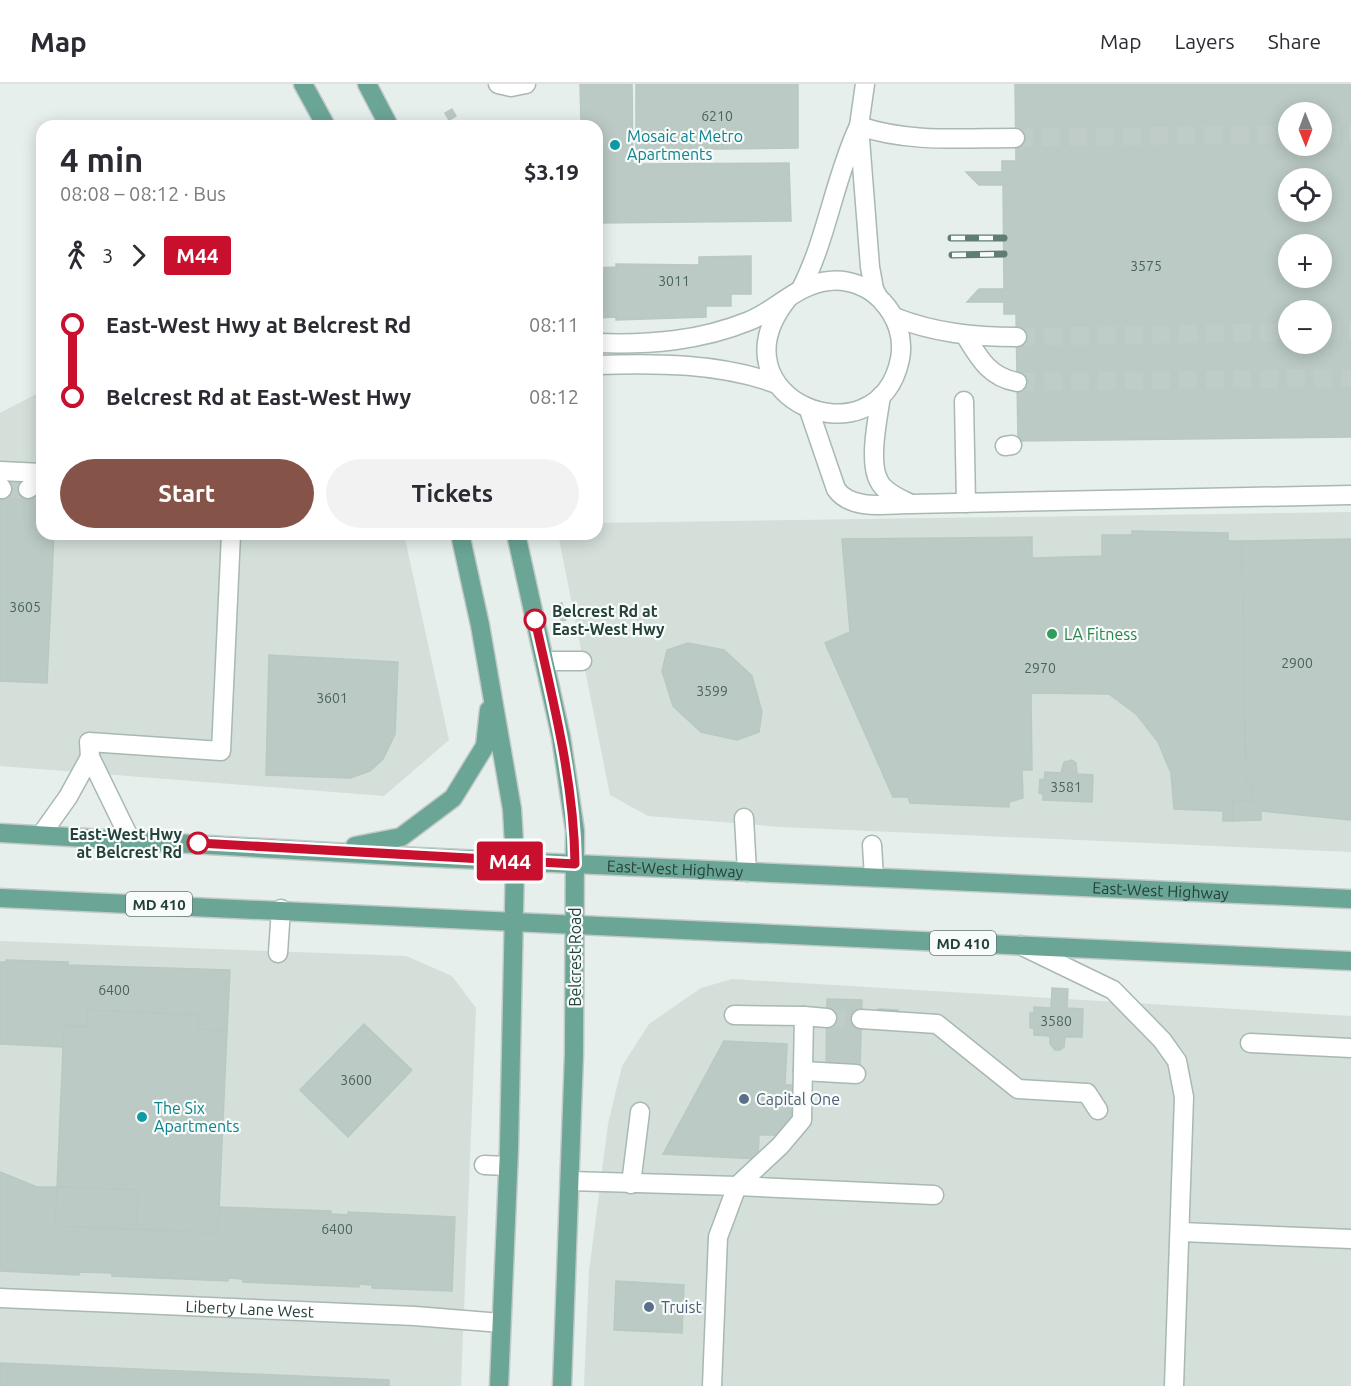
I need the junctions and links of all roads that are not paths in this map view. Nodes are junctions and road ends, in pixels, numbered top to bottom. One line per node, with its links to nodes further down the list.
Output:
1 (303, 84): 6 (main road)
2 (367, 84): 7 (main road)
3 (498, 84): 4 (street)
4 (526, 84)
5 (865, 84): 8 (street)
6 (323, 120)
7 (386, 120)
8 (859, 126): 9 (street); 10 (street); 11 (street)
9 (1015, 138)
10 (795, 293): 11 (street); 15 (street); 18 (street)
11 (878, 297): 12 (street)
12 (894, 317): 13 (street); 19 (street)
13 (964, 335): 14 (street); 17 (street)
14 (1017, 337)
15 (603, 343)
16 (603, 365): 18 (street)
17 (1017, 382)
18 (777, 384): 21 (street)
19 (881, 396): 21 (street); 26 (street)
20 (964, 401): 25 (street)
21 (809, 410): 26 (street)
22 (36, 474): 23 (street)
23 (1, 482)
24 (1351, 495): 25 (street)
25 (966, 503): 26 (street)
26 (911, 504)
27 (231, 540): 33 (street)
28 (461, 540): 32 (main road)
29 (517, 540): 30 (main road, Belcrest Road)
30 (544, 661): 31 (street); 41 (main road, Belcrest Road)
31 (582, 661)
32 (492, 690): 39 (main road); 40 (main road)
33 (90, 757): 36 (street); 37 (street)
34 (744, 818): 42 (street)
35 (0, 833): 36 (main road, East-West Highway)
36 (41, 835): 37 (main road, East-West Highway)
37 (130, 839): 39 (main road, East-West Highway)
38 (872, 845): 43 (street)
39 (330, 852): 40 (main road, East-West Highway)
40 (515, 861): 41 (main road, East-West Highway); 47 (main road)
41 (575, 864): 42 (main road, East-West Highway); 48 (main road, Belcrest Road)
42 (747, 872): 43 (main road, East-West Highway)
43 (873, 877): 45 (main road, East-West Highway)
44 (0, 898): 46 (main road, MD 410)
45 (1351, 899)
46 (281, 909): 47 (main road, MD 410); 50 (street)
47 (515, 921): 48 (main road, MD 410); 63 (main road)
48 (576, 925): 49 (main road, MD 410); 64 (main road, Belcrest Road)
49 (1020, 945): 51 (main road, MD 410); 68 (street)
50 (278, 953)
51 (1351, 960)
52 (734, 1015): 53 (street)
53 (804, 1016): 54 (street); 58 (street)
54 (827, 1018)
55 (861, 1019): 60 (street)
56 (1250, 1043): 57 (street)
57 (1351, 1048)
58 (803, 1071): 59 (street); 66 (street)
59 (856, 1074)
60 (1098, 1110)
61 (640, 1112): 65 (street)
62 (484, 1165): 63 (street)
63 (508, 1166): 71 (main road)
64 (570, 1181): 65 (street); 73 (main road, Belcrest Road)
65 (631, 1184): 66 (street)
66 (737, 1186): 67 (street); 74 (street)
67 (934, 1195)
68 (1181, 1232): 69 (street); 75 (street)
69 (1351, 1239)
70 (0, 1298): 71 (street, Liberty Lane West)
71 (501, 1323): 72 (main road)
72 (499, 1386)
73 (562, 1386)
74 (712, 1386)
75 (1174, 1386)

